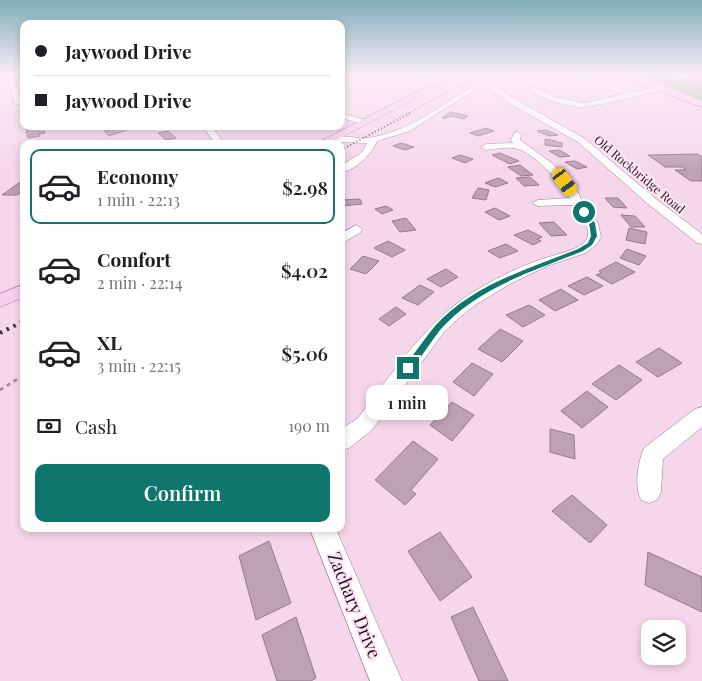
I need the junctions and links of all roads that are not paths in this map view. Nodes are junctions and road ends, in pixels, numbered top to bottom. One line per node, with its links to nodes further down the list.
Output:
1 (393, 107): 5 (main road)
2 (444, 107): 9 (street, Old Rockbridge Road)
3 (524, 107): 17 (street, Old Rockbridge Road)
4 (345, 116): 5 (street)
5 (363, 122): 8 (main road)
6 (209, 130): 7 (street)
7 (218, 140)
8 (327, 140)
9 (373, 140): 10 (street); 12 (street)
10 (345, 141)
11 (486, 147): 13 (street)
12 (345, 168)
13 (576, 201): 14 (street); 21 (street)
14 (538, 204)
15 (356, 229): 16 (street)
16 (345, 237)
17 (702, 240)
18 (20, 292): 19 (main road)
19 (0, 301)
20 (702, 415): 22 (street)
21 (345, 438)
22 (649, 492)
23 (324, 532): 24 (street, Zachary Drive)
24 (386, 681)

